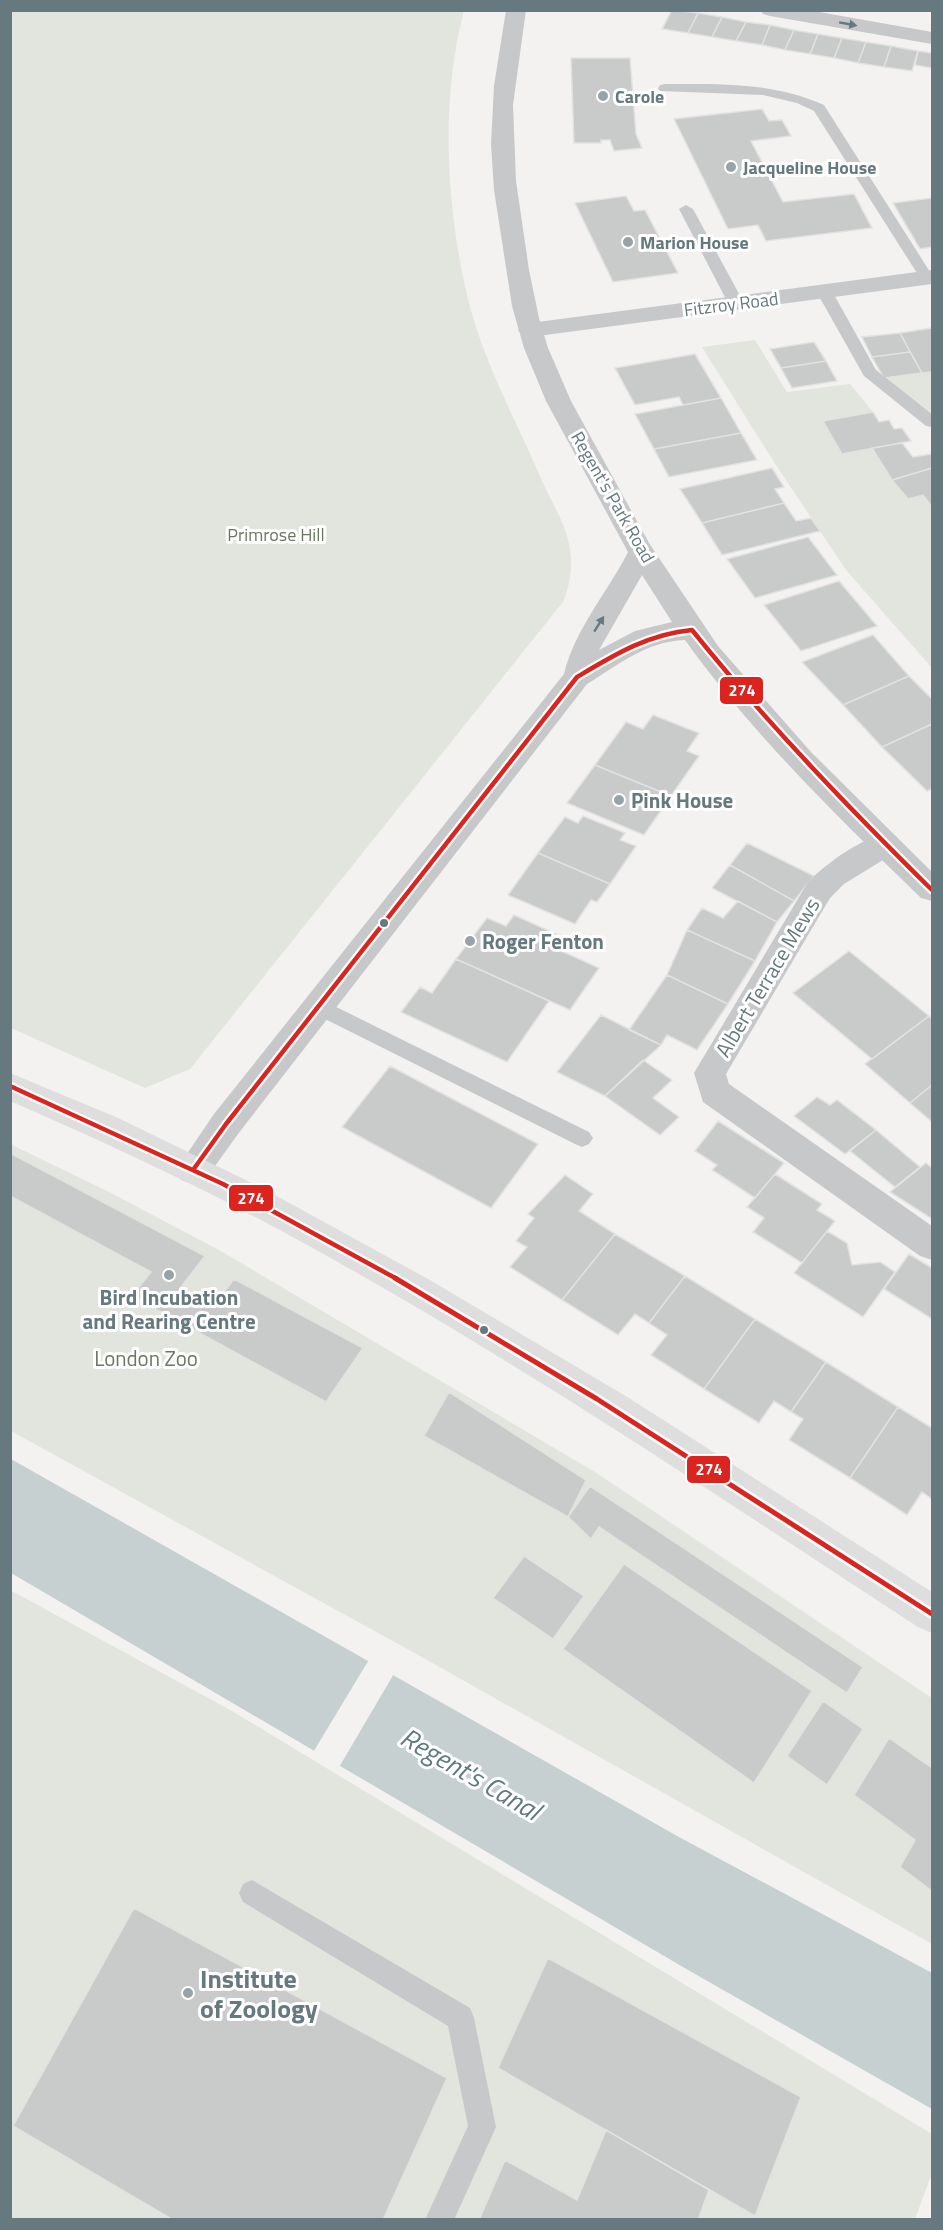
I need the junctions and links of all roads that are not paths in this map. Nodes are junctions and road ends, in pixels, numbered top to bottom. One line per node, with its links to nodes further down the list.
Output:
1 (516, 10): 9 (street, Regent's Park Road)
2 (770, 10): 3 (street, one-way to 3)
3 (933, 38)
4 (665, 88): 6 (lane)
5 (686, 209): 8 (lane)
6 (930, 278): 7 (street, Fitzroy Road)
7 (824, 291): 8 (street, Fitzroy Road); 10 (lane)
8 (736, 303): 9 (street, Fitzroy Road)
9 (530, 330): 11 (street, Regent's Park Road)
10 (933, 422)
11 (642, 550): 12 (street, Regent's Park Road); 13 (street, one-way to 11)
12 (692, 630): 13 (street); 14 (street, Regent's Park Road)
13 (577, 677): 16 (street)
14 (885, 844): 15 (street, Regent's Park Road); 20 (street, Albert Terrace Mews)
15 (933, 890)
16 (318, 1006): 18 (lane); 19 (street)
17 (10, 1086): 19 (main road)
18 (582, 1138)
19 (193, 1170): 21 (main road)
20 (933, 1245)
21 (933, 1614)
22 (252, 1893): 23 (lane)
23 (439, 2220)

